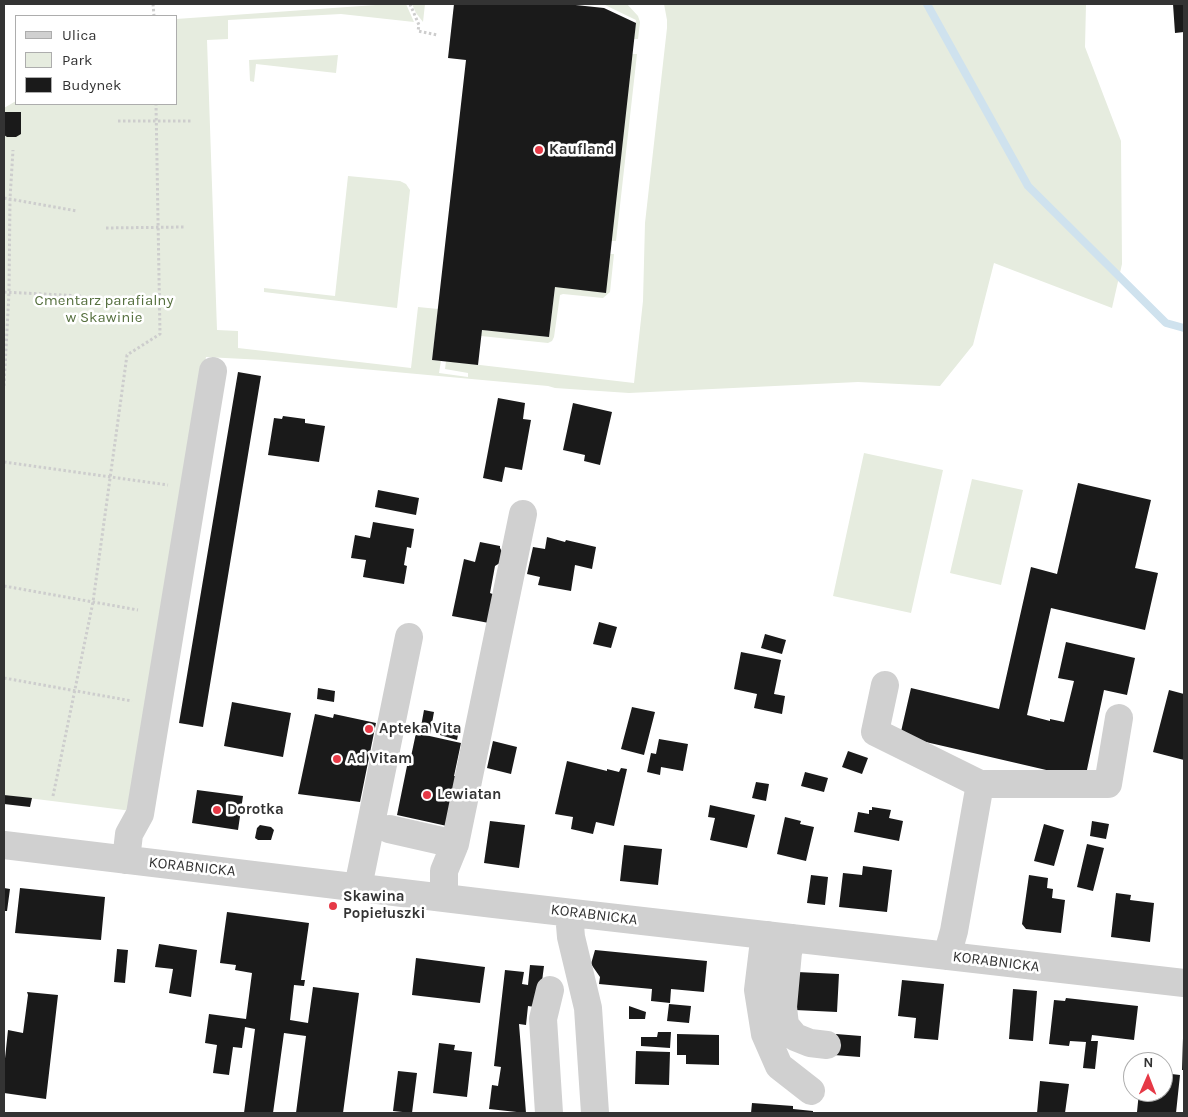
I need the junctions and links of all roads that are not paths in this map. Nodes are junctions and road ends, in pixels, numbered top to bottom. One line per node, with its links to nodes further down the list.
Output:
1 (213, 371): 10 (street)
2 (523, 514): 8 (street)
3 (409, 637): 11 (street)
4 (885, 685): 6 (street)
5 (1119, 718): 6 (street)
6 (980, 784): 15 (street)
7 (388, 829): 8 (street)
8 (455, 844): 12 (street)
9 (4, 845): 10 (street, KORABNICKA)
10 (126, 860): 11 (street, KORABNICKA)
11 (358, 887): 12 (street, KORABNICKA)
12 (444, 898): 13 (street, KORABNICKA)
13 (569, 913): 14 (street, KORABNICKA); 21 (street)
14 (781, 936): 15 (street, KORABNICKA); 18 (street); 19 (street)
15 (947, 956): 16 (street, KORABNICKA)
16 (1184, 983)
17 (550, 990): 20 (street)
18 (827, 1045)
19 (811, 1091)
20 (549, 1113)
21 (595, 1113)

